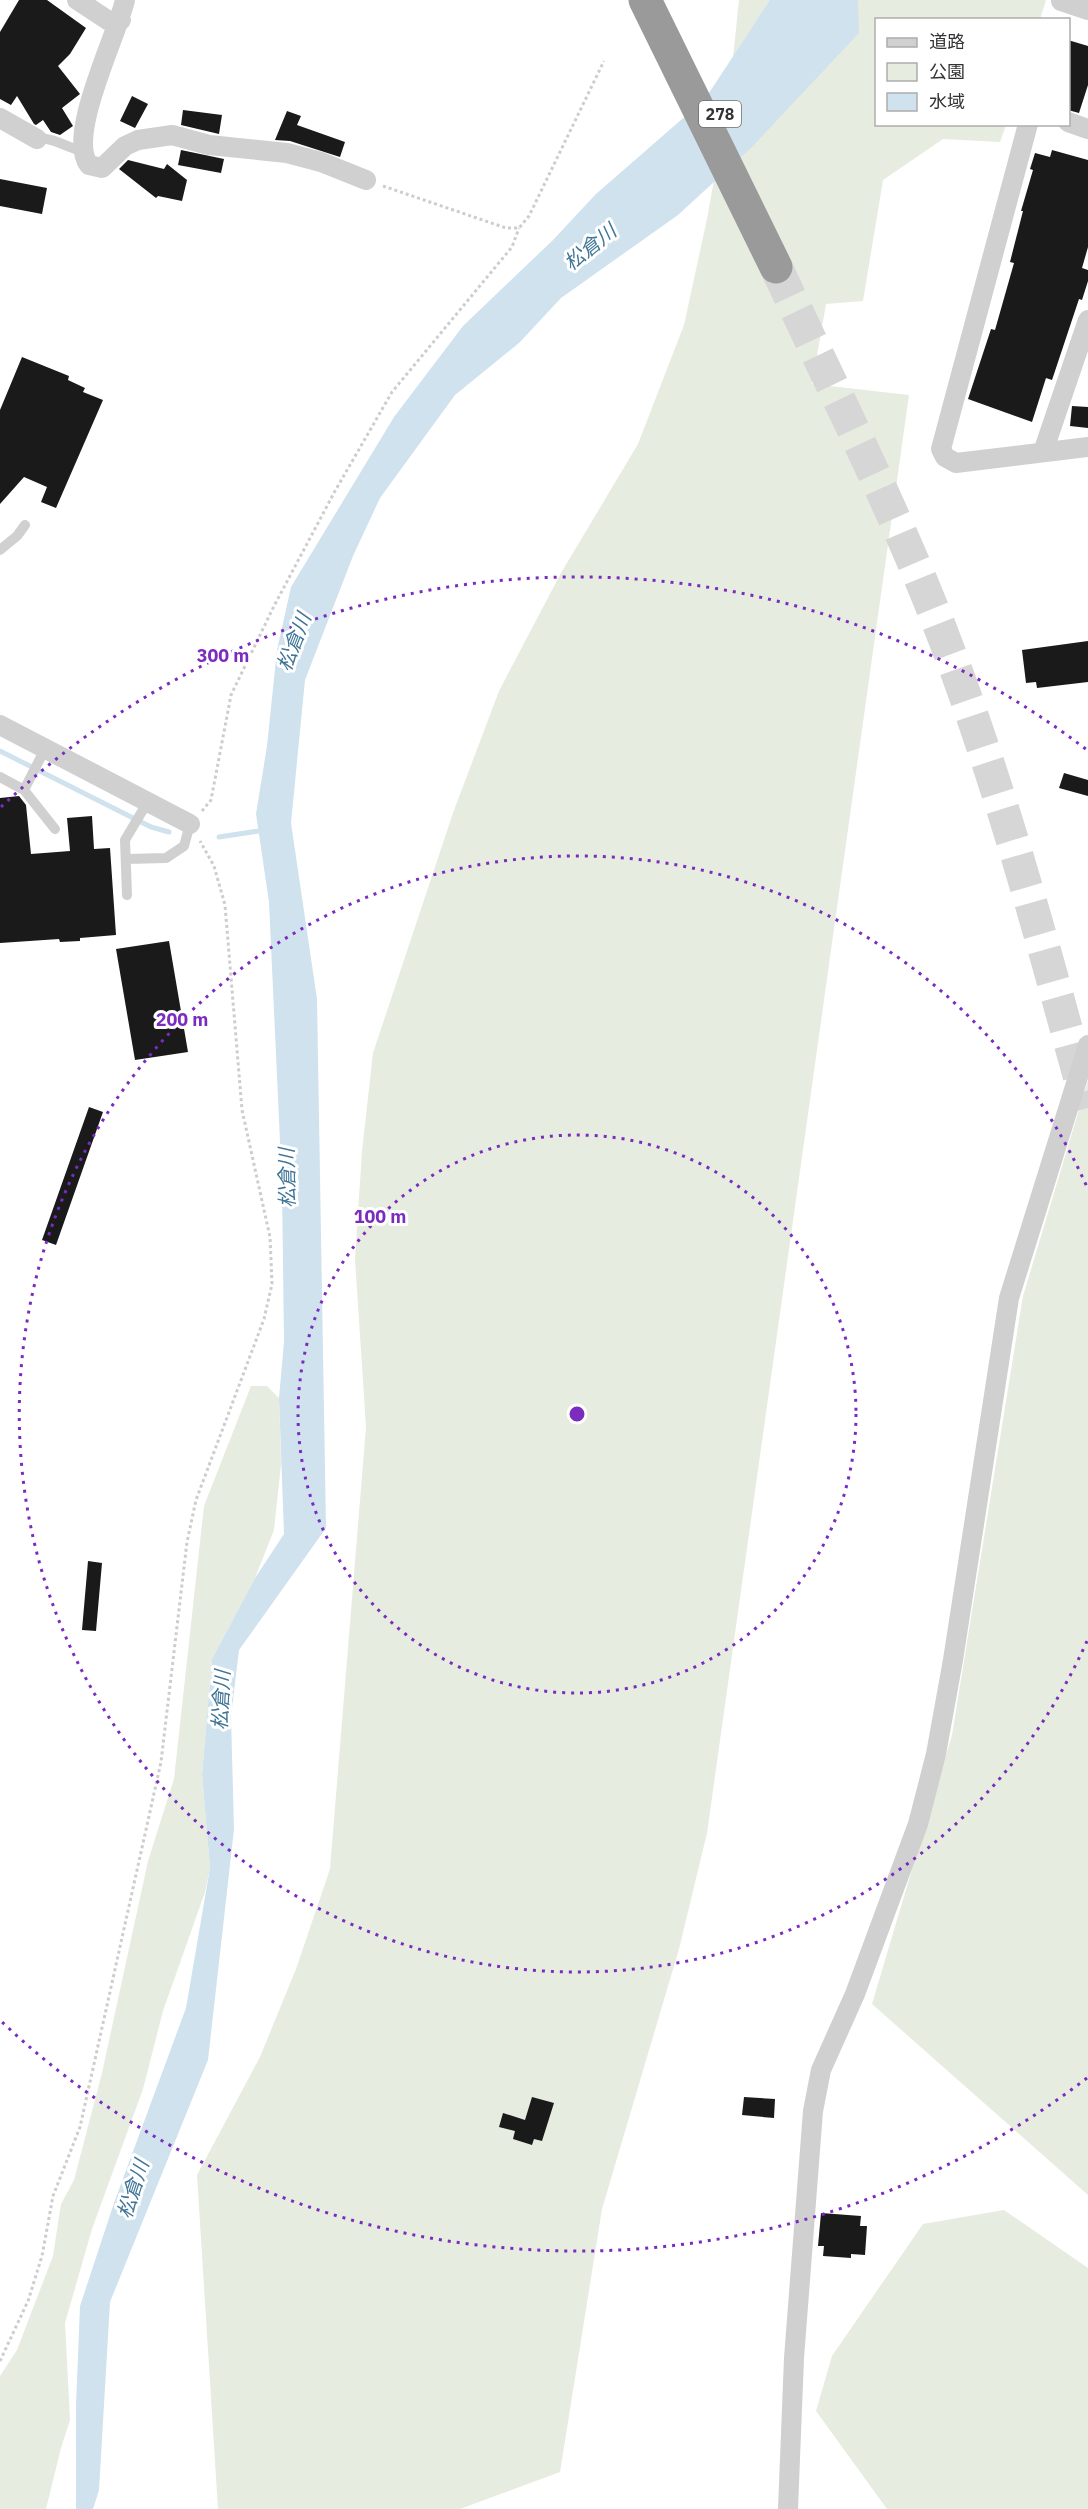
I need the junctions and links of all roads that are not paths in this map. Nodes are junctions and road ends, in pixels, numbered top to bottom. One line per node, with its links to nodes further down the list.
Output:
1 (77, 0): 7 (street)
2 (125, 0): 7 (street)
3 (645, 0): 8 (highway, 278)
4 (664, 0): 8 (highway, 278)
5 (1060, 7): 6 (street)
6 (1088, 10)
7 (121, 20): 14 (street)
8 (671, 33): 16 (highway, 278)
9 (0, 118): 13 (street)
10 (1070, 123): 12 (street)
11 (1027, 126): 19 (street)
12 (1088, 129)
13 (37, 139): 14 (lane)
14 (83, 151): 15 (street)
15 (366, 180)
16 (784, 263)
17 (1088, 320): 19 (street)
18 (1088, 447): 19 (street)
19 (1043, 452)
20 (25, 525): 21 (lane)
21 (0, 550)
22 (0, 725): 23 (street)
23 (42, 754): 25 (lane); 26 (street)
24 (0, 777): 25 (lane)
25 (27, 784): 28 (lane)
26 (143, 808): 27 (street); 29 (lane)
27 (190, 824): 29 (lane)
28 (55, 830)
29 (126, 859): 30 (lane)
30 (127, 895)
31 (1088, 1045): 32 (street)
32 (788, 2509)

